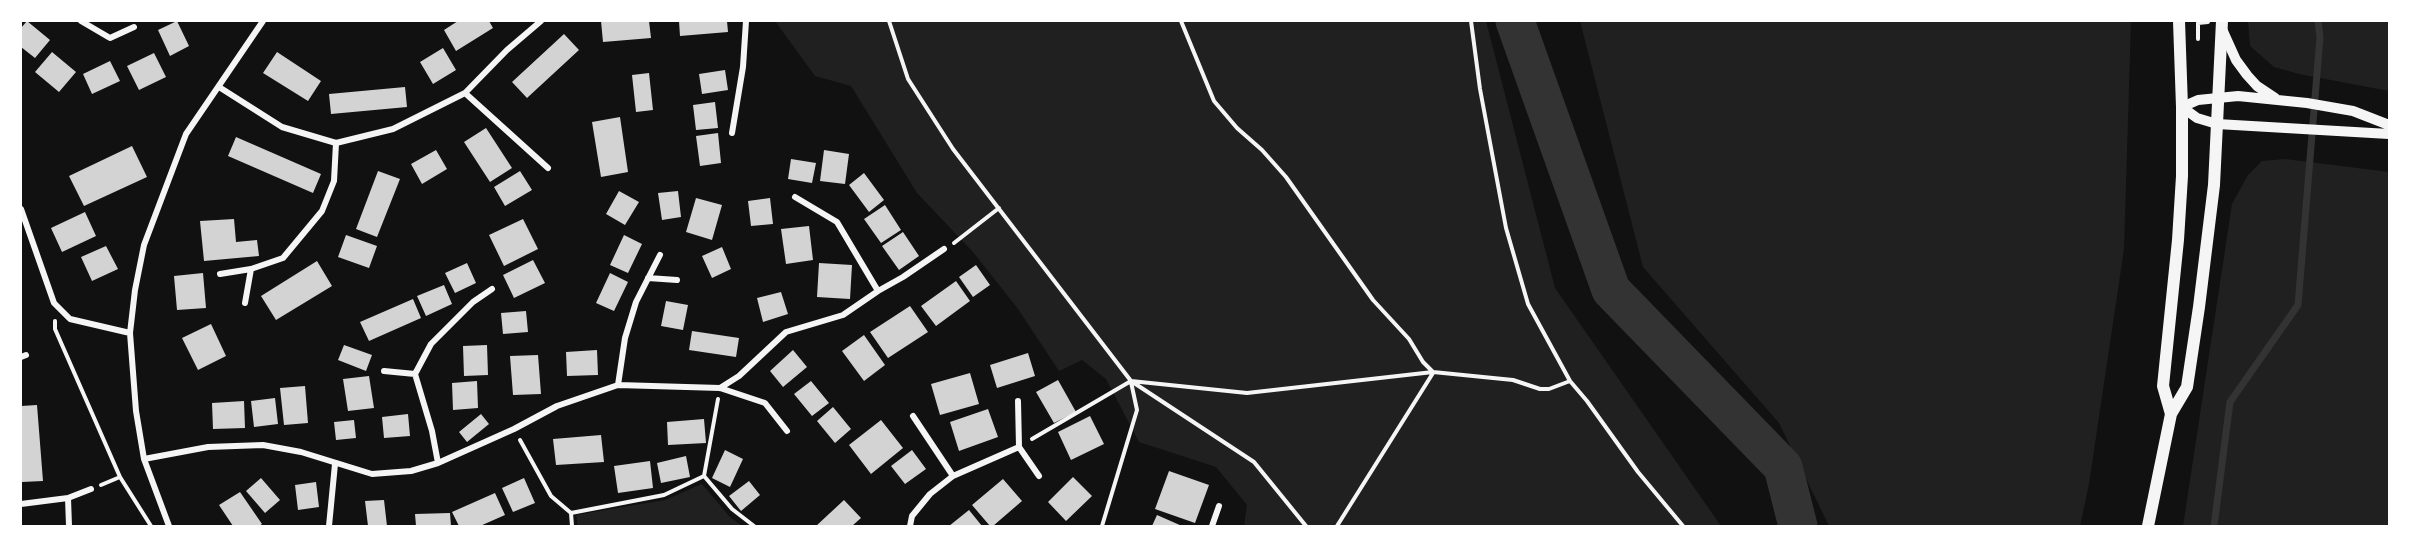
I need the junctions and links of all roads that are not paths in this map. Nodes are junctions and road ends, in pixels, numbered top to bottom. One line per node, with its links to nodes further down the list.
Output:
1 (81, 21): 7 (street)
2 (263, 21): 8 (street)
3 (541, 21): 9 (street)
4 (746, 21): 15 (street)
5 (2179, 21): 12 (main road)
6 (2222, 25): 10 (main road); 11 (street)
7 (134, 27)
8 (219, 87): 17 (street); 30 (street)
9 (465, 93): 17 (street); 18 (street)
10 (2218, 97): 11 (street); 12 (street); 13 (main road)
11 (2278, 100): 14 (street)
12 (2182, 107): 13 (street); 36 (main road)
13 (2217, 124): 16 (street); 36 (main road)
14 (2389, 125)
15 (732, 133)
16 (2389, 134)
17 (336, 142): 23 (street)
18 (548, 168)
19 (795, 197): 28 (street)
20 (21, 209): 30 (street)
21 (944, 249): 28 (street)
22 (660, 255): 25 (street)
23 (251, 269): 24 (street); 29 (street)
24 (220, 274)
25 (648, 279): 26 (street); 33 (street)
26 (677, 280)
27 (492, 289): 32 (street)
28 (878, 291): 34 (street)
29 (245, 303)
30 (130, 333): 40 (street)
31 (384, 371): 32 (street)
32 (415, 374): 41 (street)
33 (618, 385): 34 (street); 41 (street)
34 (720, 388): 38 (street)
35 (1018, 401): 39 (street)
36 (2171, 414): 54 (main road)
37 (913, 416): 43 (street)
38 (787, 431)
39 (1019, 447): 43 (street); 44 (street)
40 (144, 459): 42 (street); 50 (street)
41 (438, 463): 42 (street)
42 (335, 464): 51 (street)
43 (952, 476): 52 (street)
44 (1039, 476)
45 (91, 489): 46 (street)
46 (68, 498): 47 (street); 49 (street)
47 (21, 504)
48 (1219, 506): 53 (street)
49 (69, 526)
50 (169, 526)
51 (329, 526)
52 (910, 526)
53 (1212, 526)
54 (2148, 526)

